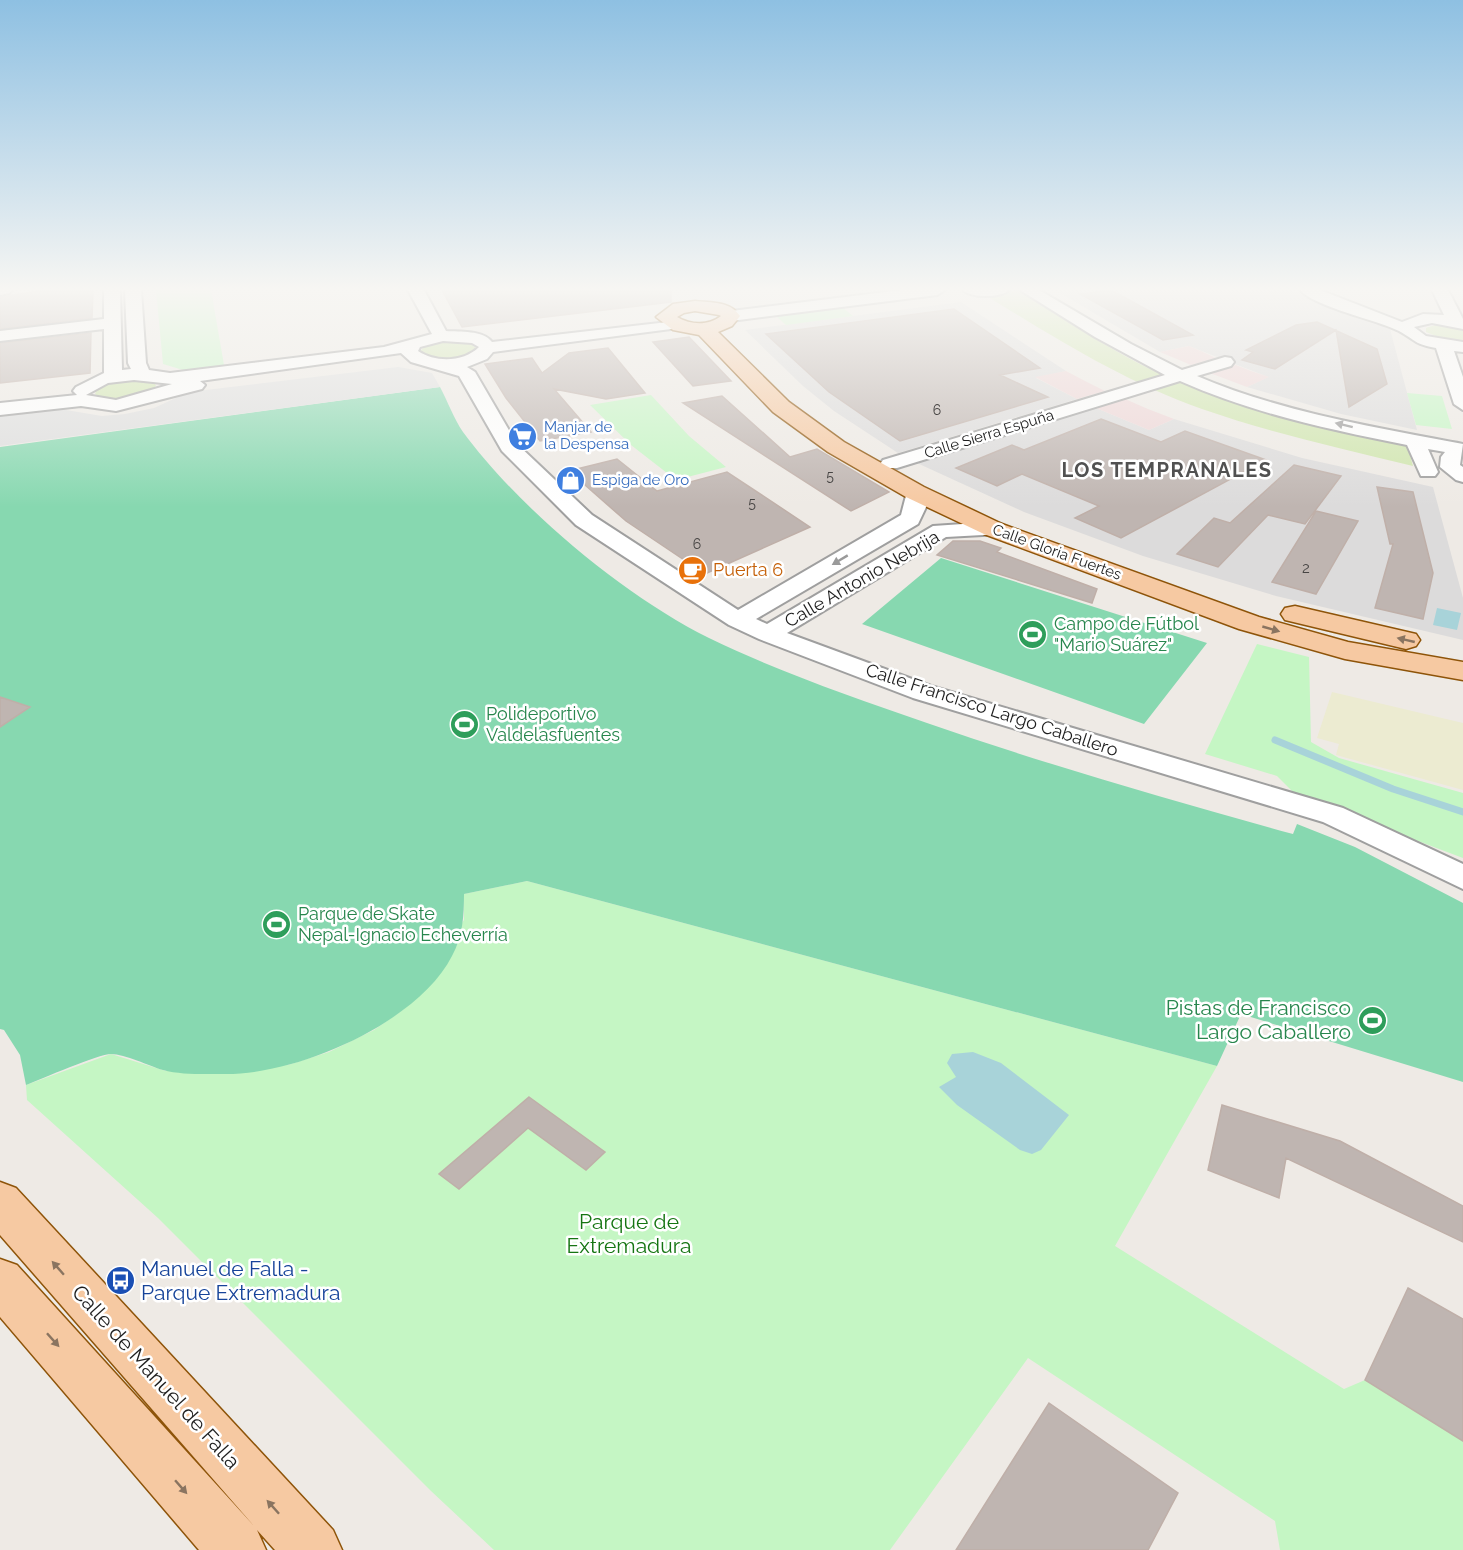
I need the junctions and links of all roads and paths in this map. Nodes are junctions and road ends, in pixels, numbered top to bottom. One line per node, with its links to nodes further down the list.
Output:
1 (113, 362): 15 (street)
2 (137, 362): 13 (street)
3 (370, 362): 17 (street)
4 (439, 362): 12 (street)
5 (472, 362): 12 (street)
6 (746, 362): 26 (main road, Calle Gloria Fuertes)
7 (762, 362): 24 (main road, Calle Gloria Fuertes)
8 (1119, 362): 16 (street)
9 (1153, 362): 14 (street)
10 (1224, 362): 14 (street, Calle Sierra Espuña)
11 (1450, 362): 20 (street)
12 (467, 366): 28 (street, Calle Francisco Largo Caballero)
13 (142, 373): 15 (street); 17 (street)
14 (1181, 375): 16 (street, Calle Sierra Espuña); 23 (street, one-way to 14)
15 (113, 376): 18 (street)
16 (1159, 381): 23 (street); 24 (street, Calle Sierra Espuña)
17 (168, 384): 18 (street)
18 (82, 395): 19 (street); 21 (street)
19 (0, 400)
20 (1463, 404)
21 (0, 409)
22 (1463, 452): 23 (street); 25 (street)
23 (1422, 457)
24 (890, 464): 30 (main road, Calle Gloria Fuertes, one-way to 24)
25 (1463, 476)
26 (915, 492): 27 (main road, Calle Gloria Fuertes); 28 (street, Calle Antonio Nebrija, one-way to 28)
27 (993, 529): 29 (street, Calle Antonio Nebrija); 31 (main road, Calle Gloria Fuertes, one-way to 31)
28 (738, 620): 29 (street, Calle Francisco Largo Caballero)
29 (768, 634): 32 (street, Calle Francisco Largo Caballero)
30 (1463, 653)
31 (1463, 671)
32 (1463, 878)
33 (0, 1202): 36 (main road, Calle de Manuel de Falla, one-way to 33)
34 (0, 1281): 35 (main road, one-way to 35)
35 (237, 1550)
36 (313, 1550)

